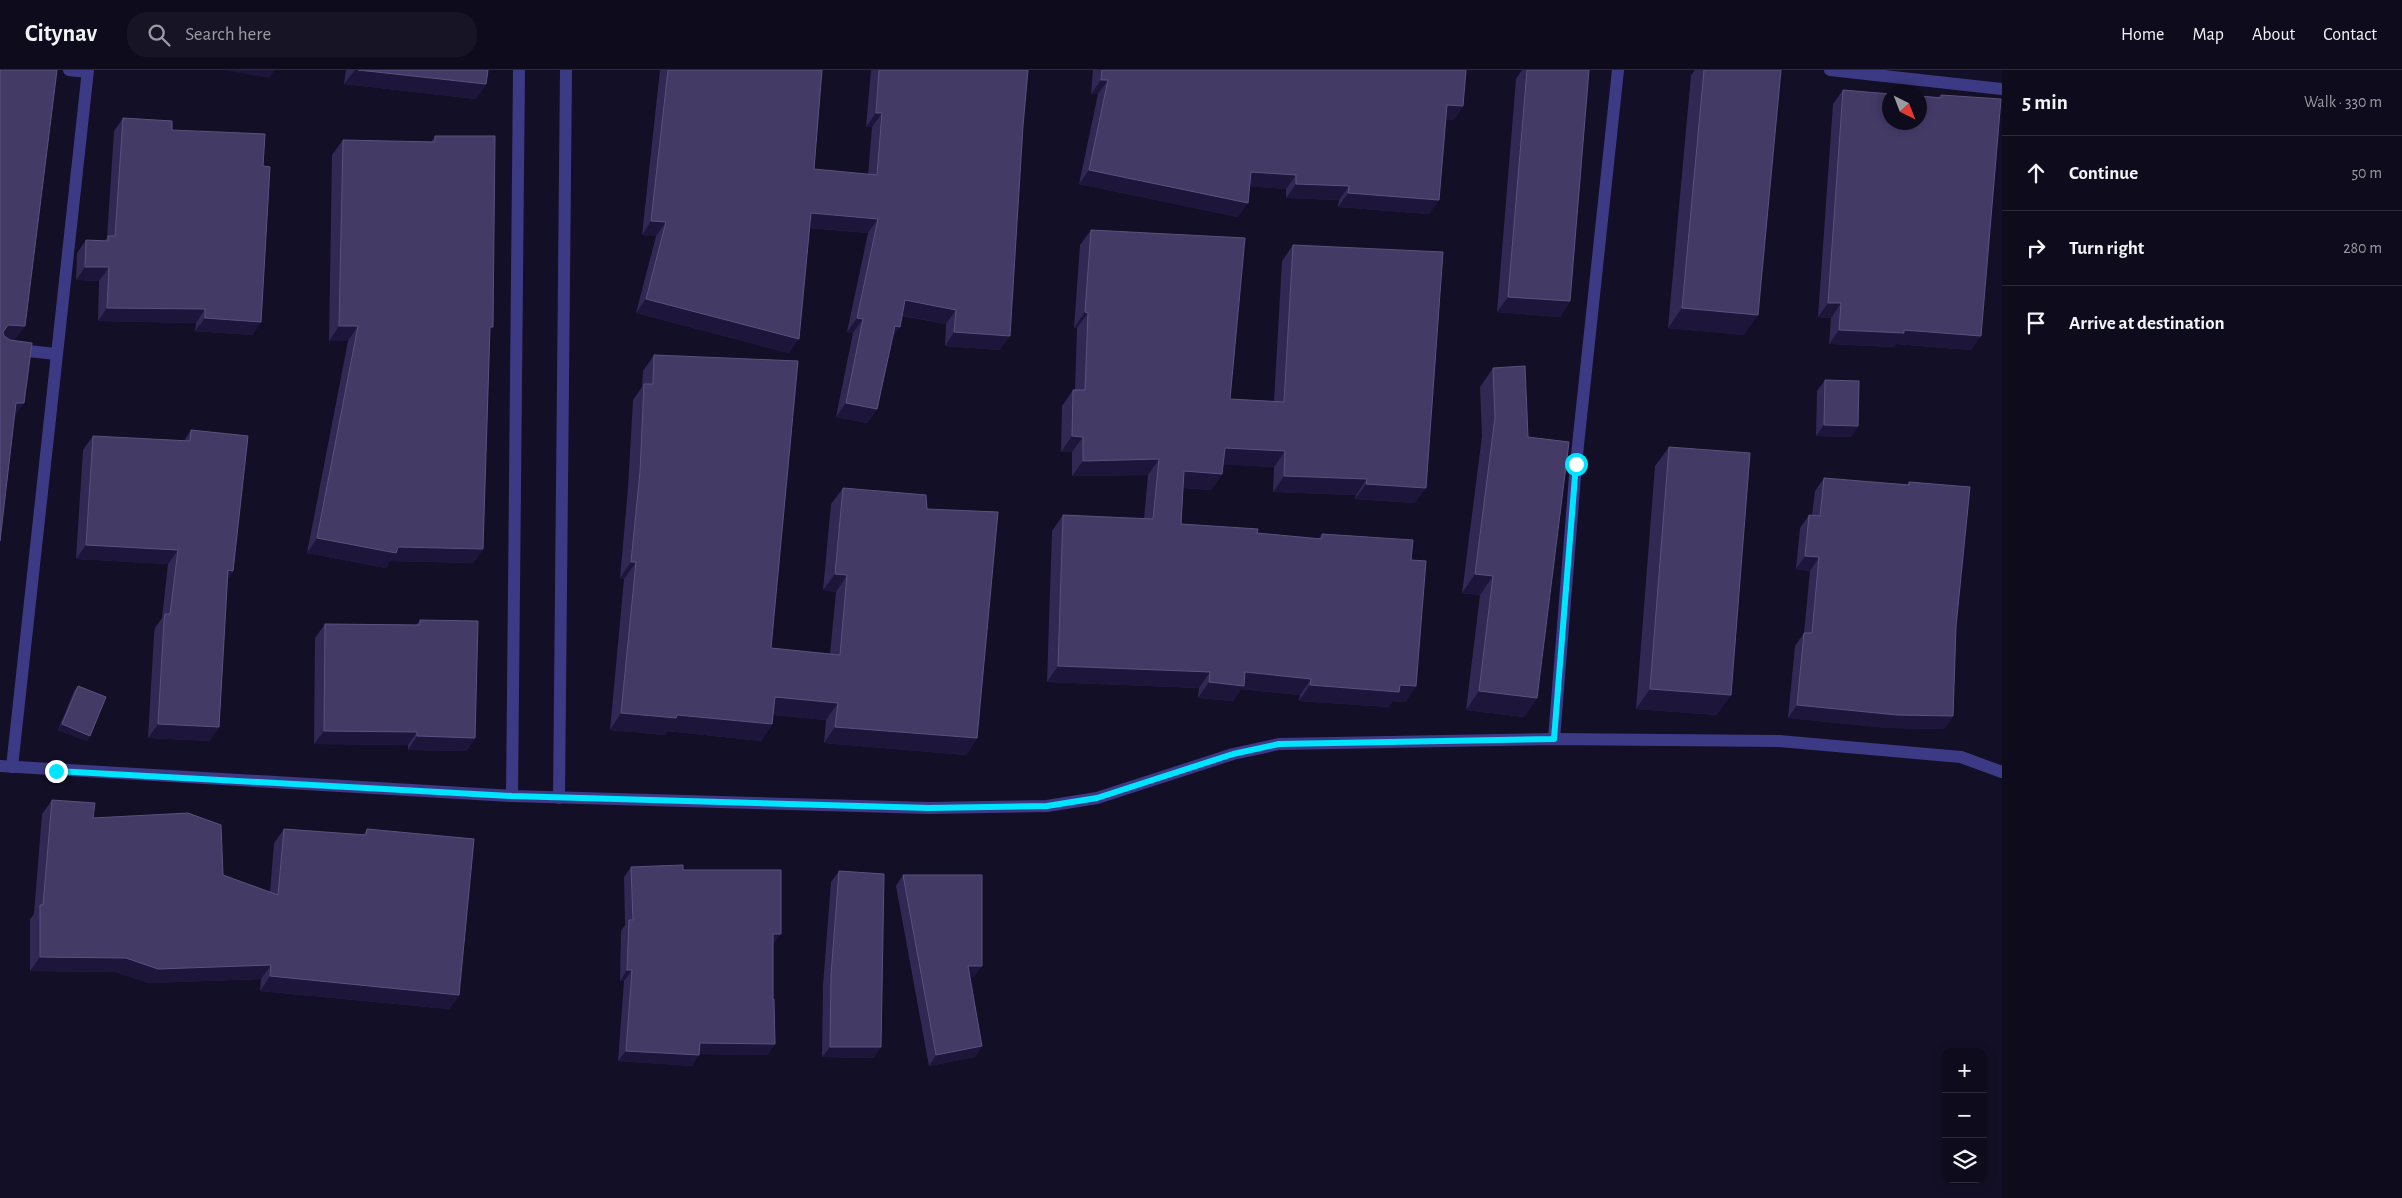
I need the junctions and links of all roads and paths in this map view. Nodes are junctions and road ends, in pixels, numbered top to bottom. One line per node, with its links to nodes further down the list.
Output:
1 (69, 70): 6 (street)
2 (519, 70): 13 (street)
3 (566, 70): 14 (street)
4 (1618, 70): 10 (street)
5 (1830, 70): 7 (street)
6 (88, 71): 9 (street)
7 (2002, 90)
8 (0, 348): 9 (street)
9 (56, 354): 11 (street)
10 (1554, 739): 12 (street); 14 (street)
11 (6, 767): 13 (street)
12 (2002, 772)
13 (512, 796): 14 (street)
14 (559, 798)

